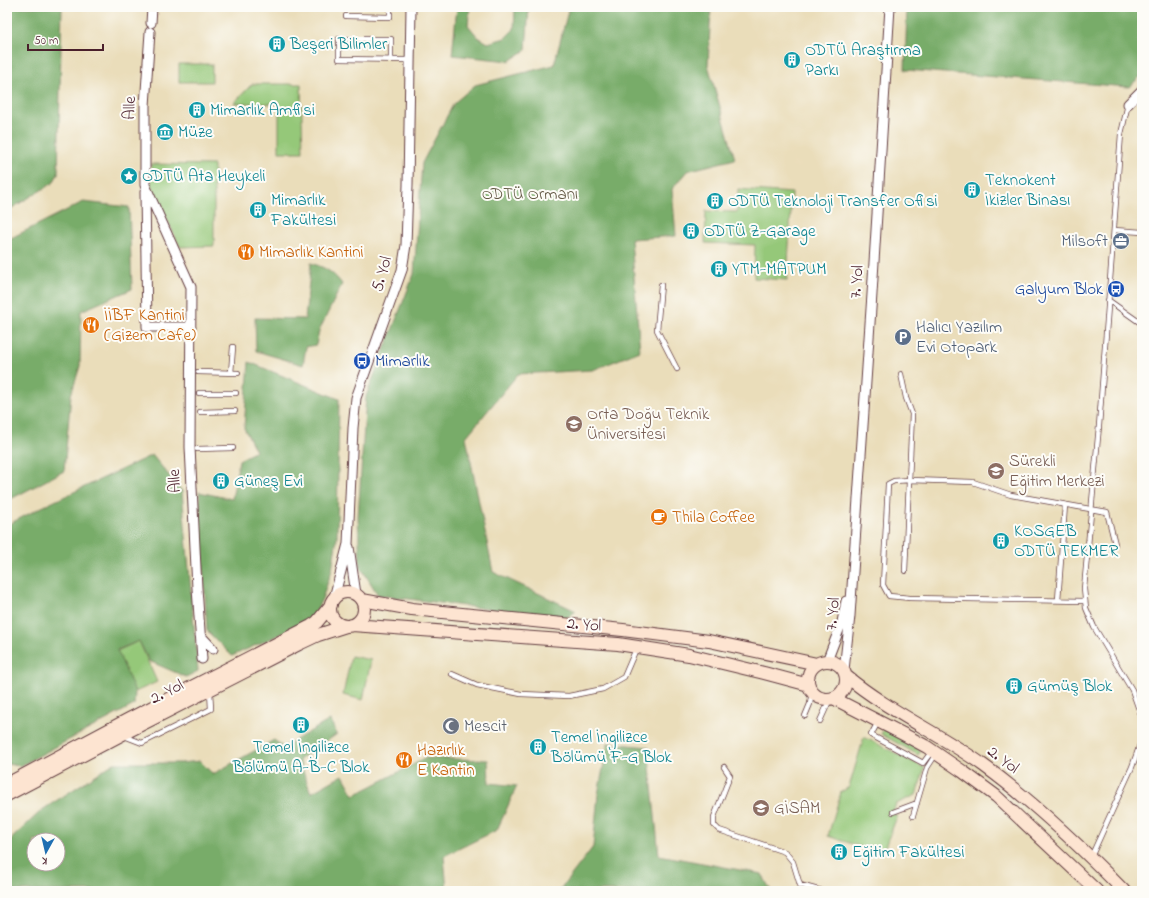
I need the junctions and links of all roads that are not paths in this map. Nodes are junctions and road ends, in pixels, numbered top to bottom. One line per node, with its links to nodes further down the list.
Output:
1 (152, 7): 10 (street, Alle)
2 (390, 7): 5 (lane)
3 (411, 7): 7 (street, 5. Yol)
4 (890, 7): 34 (street, 7. Yol)
5 (346, 16)
6 (391, 60): 6 (lane); 7 (lane)
7 (410, 60): 32 (street, 5. Yol)
8 (1142, 90): 9 (street)
9 (1128, 104): 11 (lane)
10 (145, 188): 16 (street, Alle); 16 (street, Alle)
11 (1114, 230): 12 (lane); 14 (lane)
12 (1142, 232)
13 (661, 285): 18 (lane)
14 (1108, 300): 15 (lane); 31 (lane)
15 (1142, 324)
16 (191, 326): 41 (street, Alle)
17 (233, 347): 20 (lane)
18 (677, 369)
19 (198, 372): 20 (lane)
20 (231, 373): 21 (lane)
21 (238, 373)
22 (901, 374): 29 (lane)
23 (199, 393): 24 (lane)
24 (236, 393)
25 (235, 411): 26 (lane)
26 (200, 412)
27 (233, 448): 28 (lane)
28 (197, 449)
29 (910, 480): 30 (lane); 35 (lane); 37 (lane)
30 (1065, 505): 31 (lane); 37 (lane)
31 (1092, 509): 33 (lane); 38 (lane)
32 (348, 544): 36 (street, 5. Yol); 39 (street, 5. Yol)
33 (1115, 544)
34 (853, 560): 45 (street, 7. Yol); 46 (street, 7. Yol)
35 (905, 571)
36 (359, 597): 39 (street, 2. Yol); 40 (street, 2. Yol); 45 (street, 2. Yol)
37 (1058, 600): 38 (lane)
38 (1085, 600): 53 (lane)
39 (332, 602): 40 (street); 48 (street, 2. Yol)
40 (349, 626): 42 (street, 2. Yol); 48 (street, 2. Yol)
41 (200, 635): 43 (street); 44 (street, Alle)
42 (637, 647): 47 (lane); 49 (street, 2. Yol)
43 (213, 649)
44 (203, 656)
45 (822, 663): 46 (street, 2. Yol); 49 (street)
46 (845, 673): 50 (street); 67 (street, 2. Yol)
47 (452, 674)
48 (207, 685): 51 (street, 2. Yol); 55 (lane)
49 (811, 688): 50 (street, 2. Yol); 52 (lane)
50 (832, 698): 54 (lane); 57 (street, 2. Yol)
51 (152, 713): 55 (street, 2. Yol); 60 (street, 2. Yol)
52 (805, 716)
53 (1142, 718)
54 (820, 721)
55 (121, 735): 59 (street, 2. Yol)
56 (1142, 739): 67 (lane)
57 (934, 752): 63 (lane); 68 (street, 2. Yol)
58 (724, 767): 69 (lane)
59 (45, 774): 62 (street, 2. Yol); 64 (street)
60 (13, 778): 61 (street, 2. Yol)
61 (7, 784)
62 (7, 795)
63 (917, 803): 65 (lane); 66 (lane)
64 (7, 805)
65 (893, 812)
66 (913, 816)
67 (1091, 858): 68 (street); 71 (street, 2. Yol)
68 (1080, 874): 70 (street, 2. Yol)
69 (822, 891)
70 (1097, 891)
71 (1124, 891)

